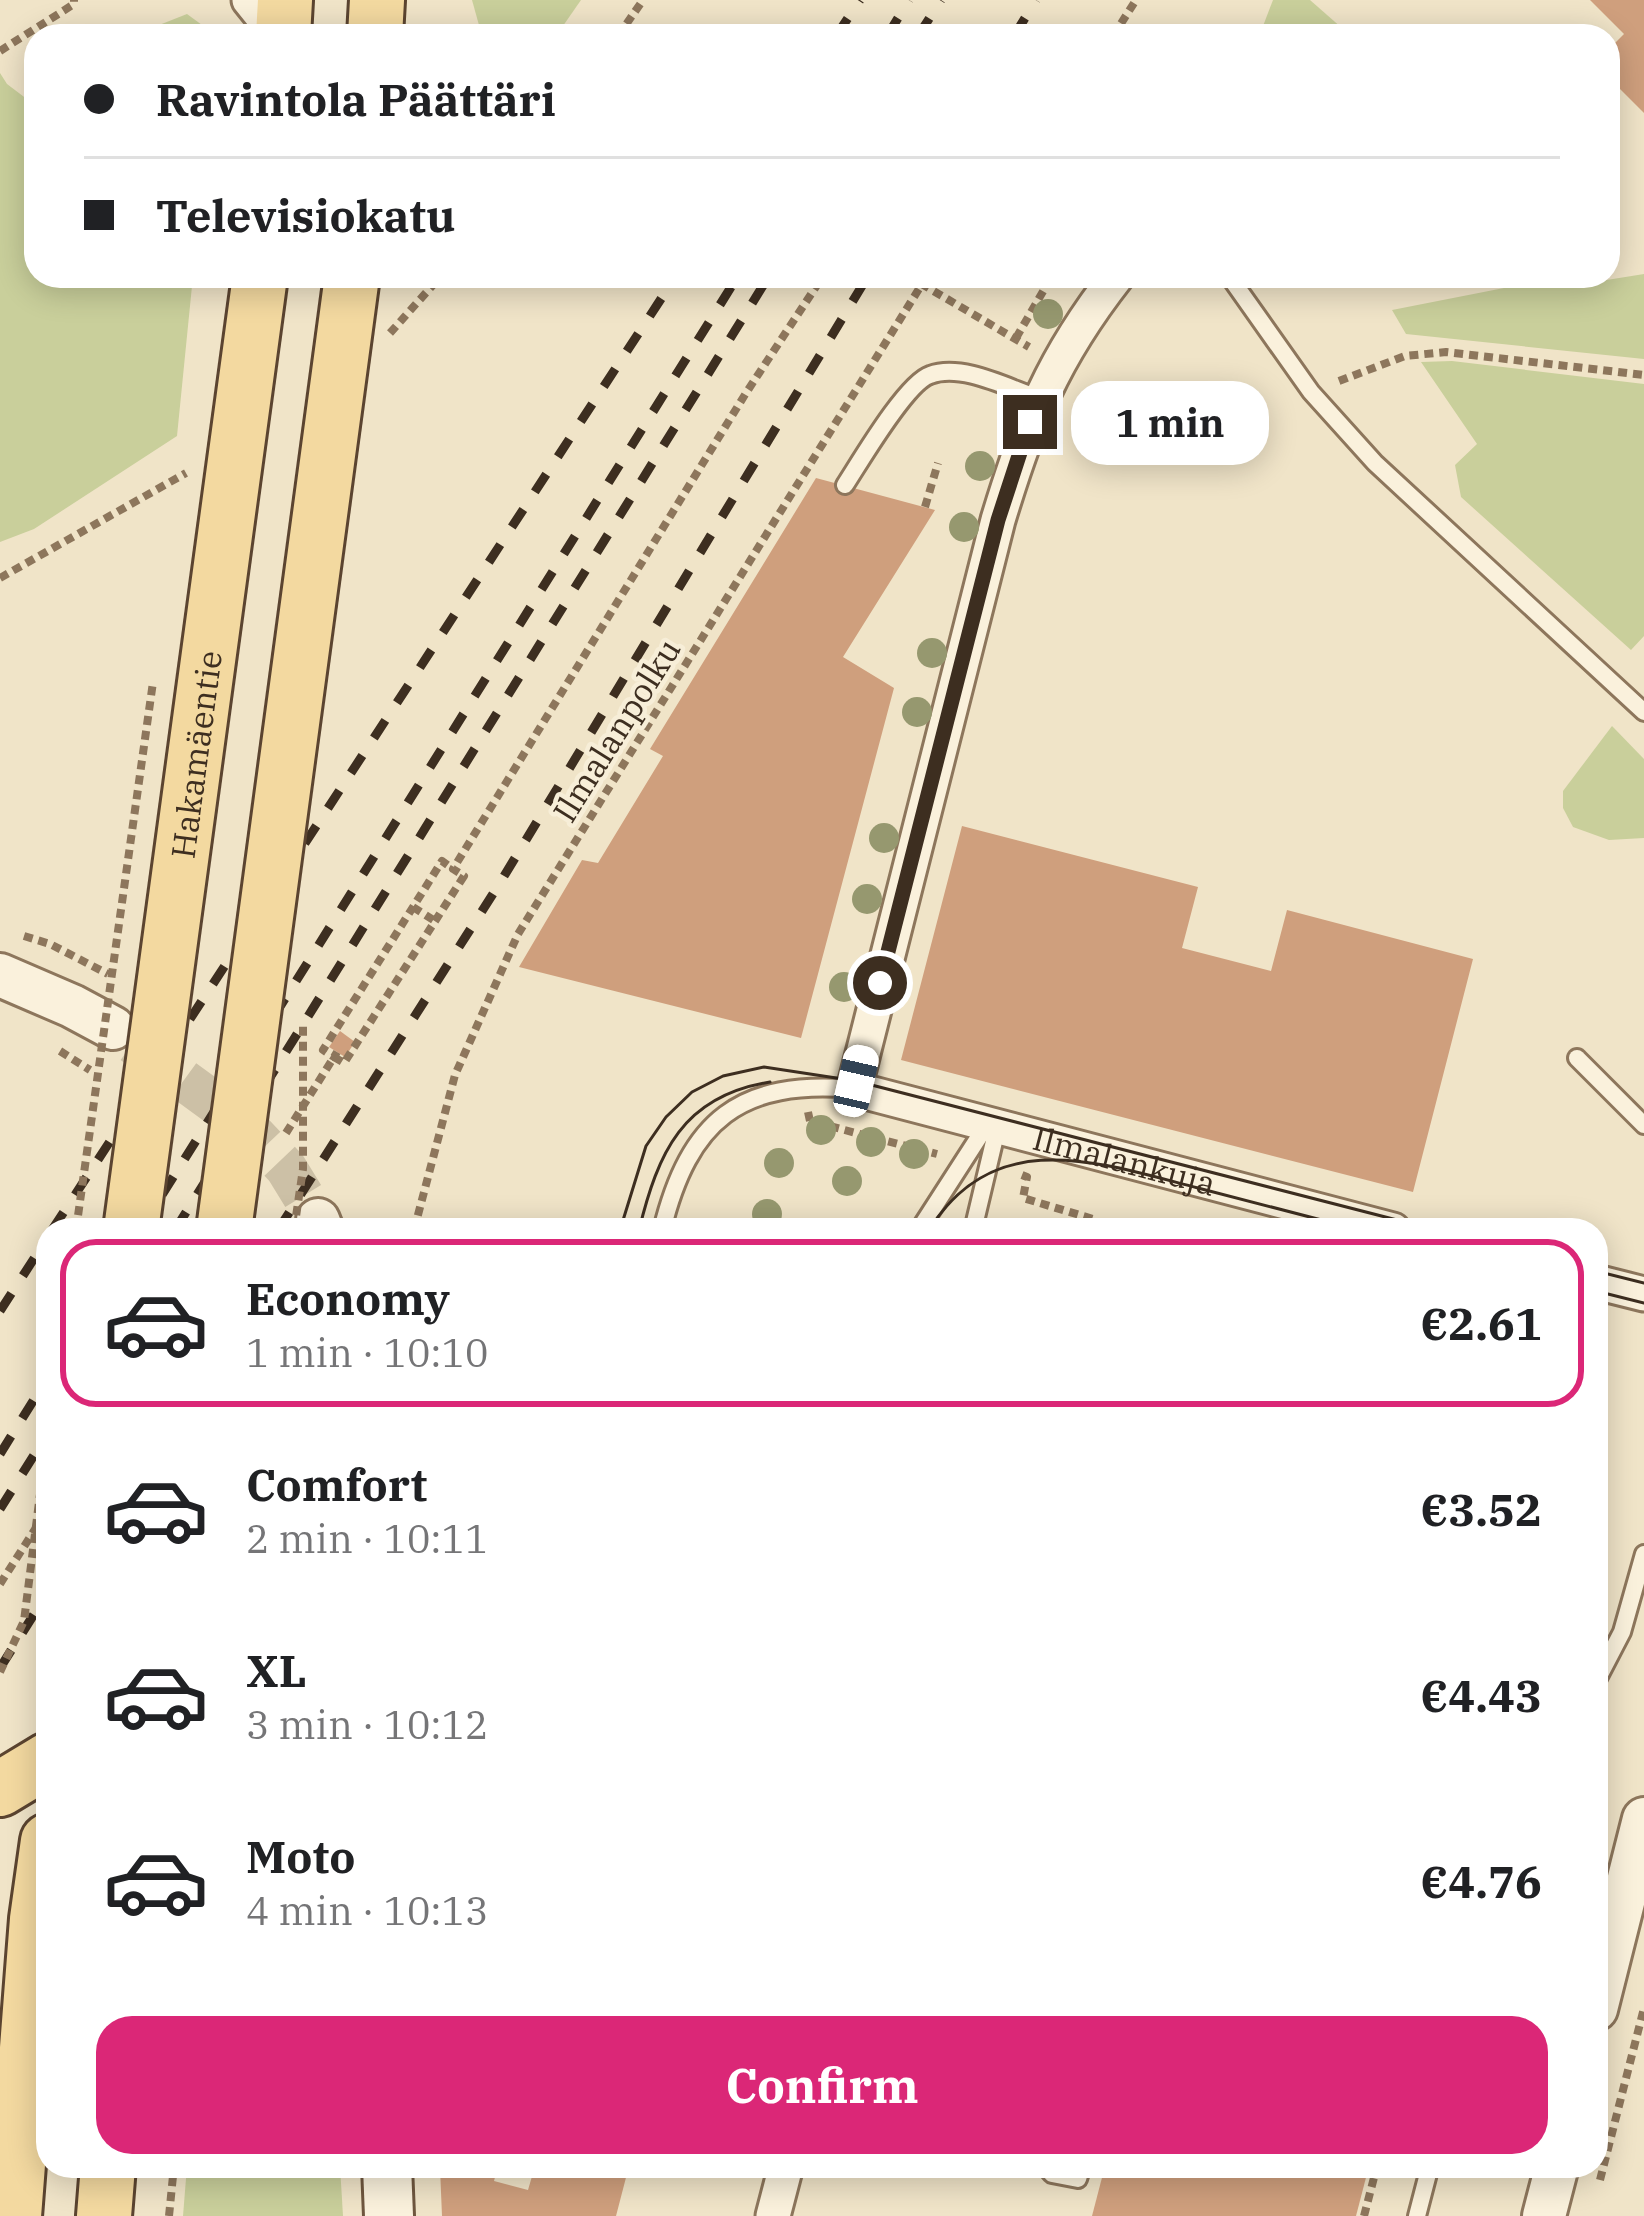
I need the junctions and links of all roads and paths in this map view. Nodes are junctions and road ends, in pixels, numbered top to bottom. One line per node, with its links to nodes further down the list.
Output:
1 (74, 0): 3 (path)
2 (249, 0): 4 (street)
3 (43, 24)
4 (270, 24)
5 (258, 288): 36 (main road, Hakamäentie, bridge)
6 (350, 288): 37 (main road, bridge)
7 (815, 288): 23 (path)
8 (920, 288): 38 (path, Ilmalanpolku)
9 (929, 288): 10 (path)
10 (1045, 288)
11 (1109, 288): 15 (street)
12 (1237, 288): 14 (lane)
13 (1644, 375): 14 (path)
14 (1311, 392): 22 (lane)
15 (1038, 398): 19 (lane); 30 (street)
16 (184, 462): 18 (path)
17 (938, 463): 20 (path)
18 (181, 485)
19 (845, 485)
20 (925, 507)
21 (154, 672): 35 (path, bridge)
22 (1644, 712)
23 (453, 869): 24 (path); 25 (path)
24 (413, 907): 25 (path); 28 (path)
25 (435, 921): 28 (path)
26 (0, 976): 27 (street)
27 (113, 1028)
28 (336, 1054): 33 (path)
29 (1577, 1058): 31 (lane)
30 (854, 1089): 32 (street, Ilmalankuja); 39 (lane)
31 (1644, 1125)
32 (991, 1127): 40 (lane); 41 (lane); 43 (street, Ilmalankuja)
33 (286, 1134)
34 (1027, 1177): 42 (path)
35 (78, 1218)
36 (133, 1218)
37 (226, 1218)
38 (417, 1218)
39 (666, 1218)
40 (927, 1218)
41 (975, 1218)
42 (1091, 1218)
43 (1346, 1218)
44 (1608, 1285): 45 (street)
45 (1644, 1294)
46 (36, 1526): 51 (path, bridge)
47 (36, 1528): 49 (path)
48 (1644, 1554): 52 (lane)
49 (0, 1584)
50 (0, 1648): 51 (path, bridge)
51 (10, 1656): 53 (path, bridge)
52 (1608, 1658)
53 (0, 1672)
54 (36, 1766): 55 (main road)
55 (0, 1789)
56 (1644, 1819): 58 (street)
57 (36, 1932): 70 (main road)
58 (1608, 1961)
59 (1644, 2008): 60 (path)
60 (1608, 2150)
61 (106, 2178): 71 (main road)
62 (173, 2178): 72 (path)
63 (387, 2178): 73 (main road)
64 (783, 2178): 74 (street)
65 (1374, 2178): 75 (path)
66 (1427, 2178): 76 (lane)
67 (1554, 2178): 77 (street)
68 (1601, 2178): 69 (path)
69 (1597, 2193)
70 (14, 2216)
71 (104, 2216)
72 (169, 2216)
73 (389, 2216)
74 (773, 2216)
75 (1364, 2216)
76 (1418, 2216)
77 (1544, 2216)

